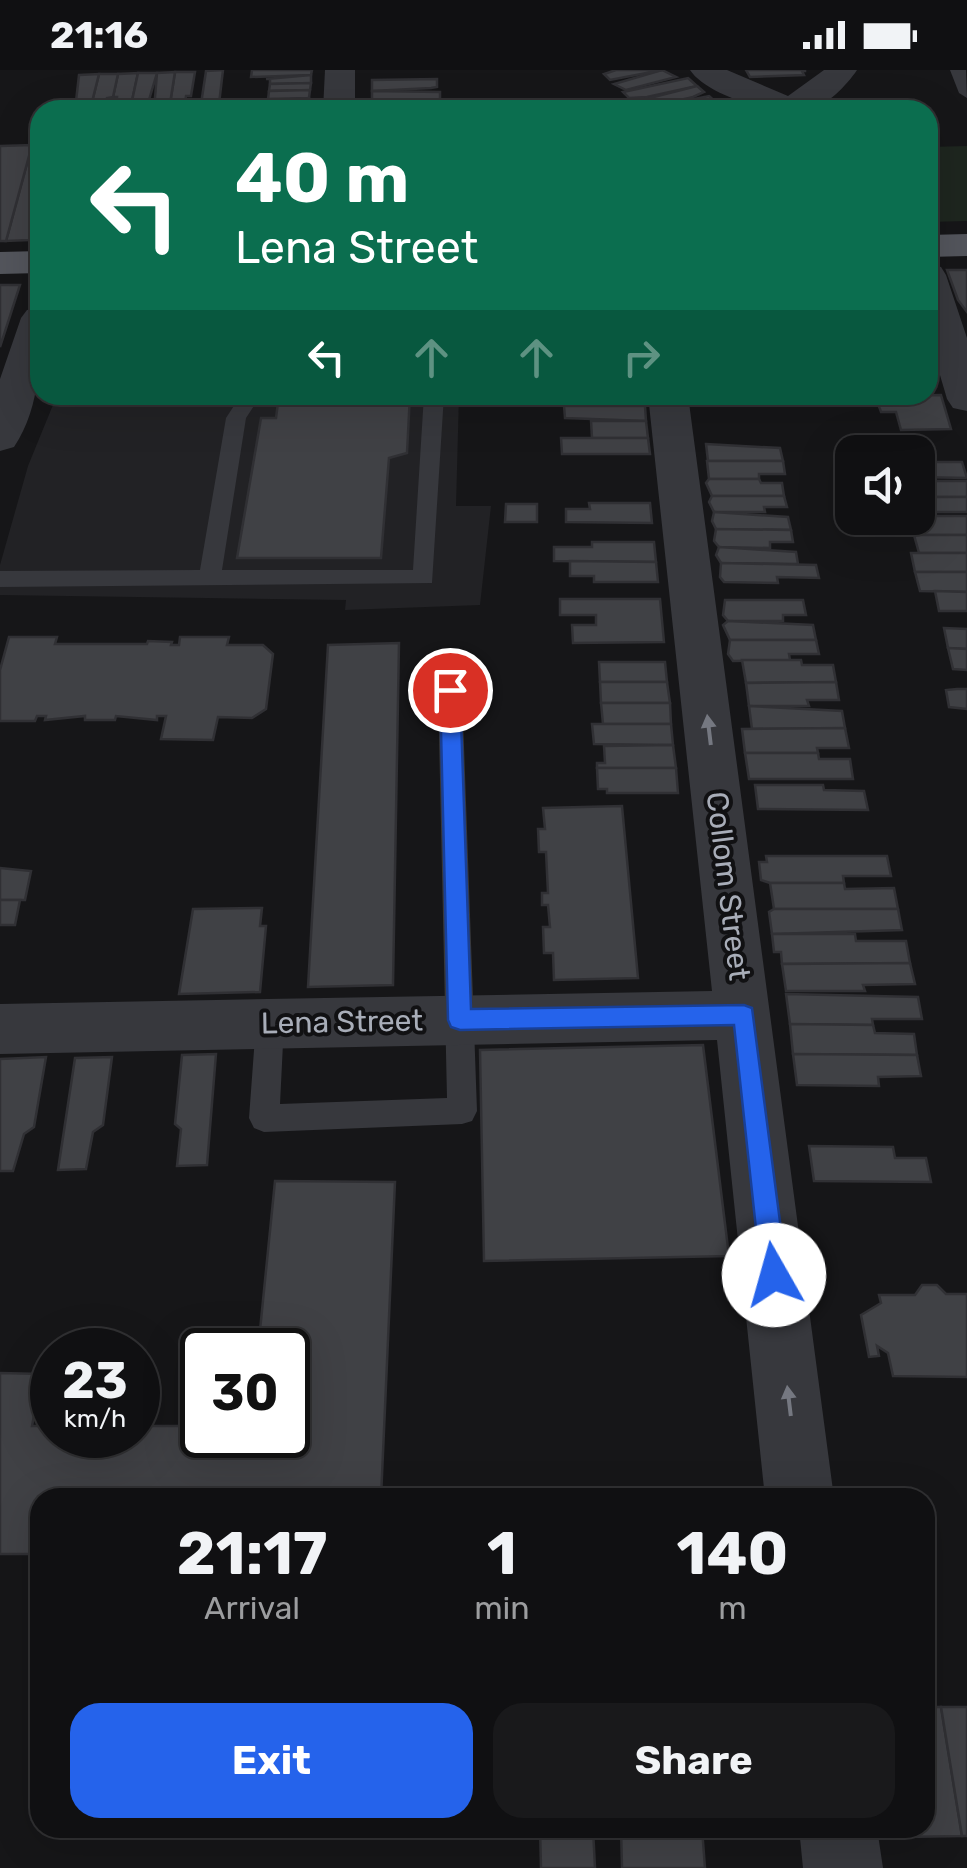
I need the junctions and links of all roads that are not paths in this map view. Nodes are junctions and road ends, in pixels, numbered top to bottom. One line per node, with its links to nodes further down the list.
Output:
1 (340, 70): 6 (street)
2 (705, 70): 7 (street)
3 (842, 70): 8 (street)
4 (958, 70): 5 (lane)
5 (967, 94)
6 (339, 100)
7 (769, 100)
8 (804, 100)
9 (967, 245): 10 (main road)
10 (938, 246)
11 (30, 262): 12 (main road)
12 (0, 263)
13 (938, 307): 15 (street)
14 (30, 348): 19 (street)
15 (967, 398)
16 (244, 405): 20 (lane)
17 (433, 405): 20 (lane)
18 (669, 405): 23 (street, Collom Street, one-way to 18)
19 (0, 438)
20 (210, 578): 21 (lane)
21 (0, 579)
22 (450, 690): 24 (lane)
23 (744, 1015): 24 (street, Lena Street); 27 (street, Collom Street, one-way to 23)
24 (460, 1020): 25 (street, Lena Street); 25 (lane)
25 (270, 1024): 26 (street, Lena Street)
26 (0, 1029)
27 (799, 1488)
28 (839, 1838): 29 (street)
29 (843, 1868)

